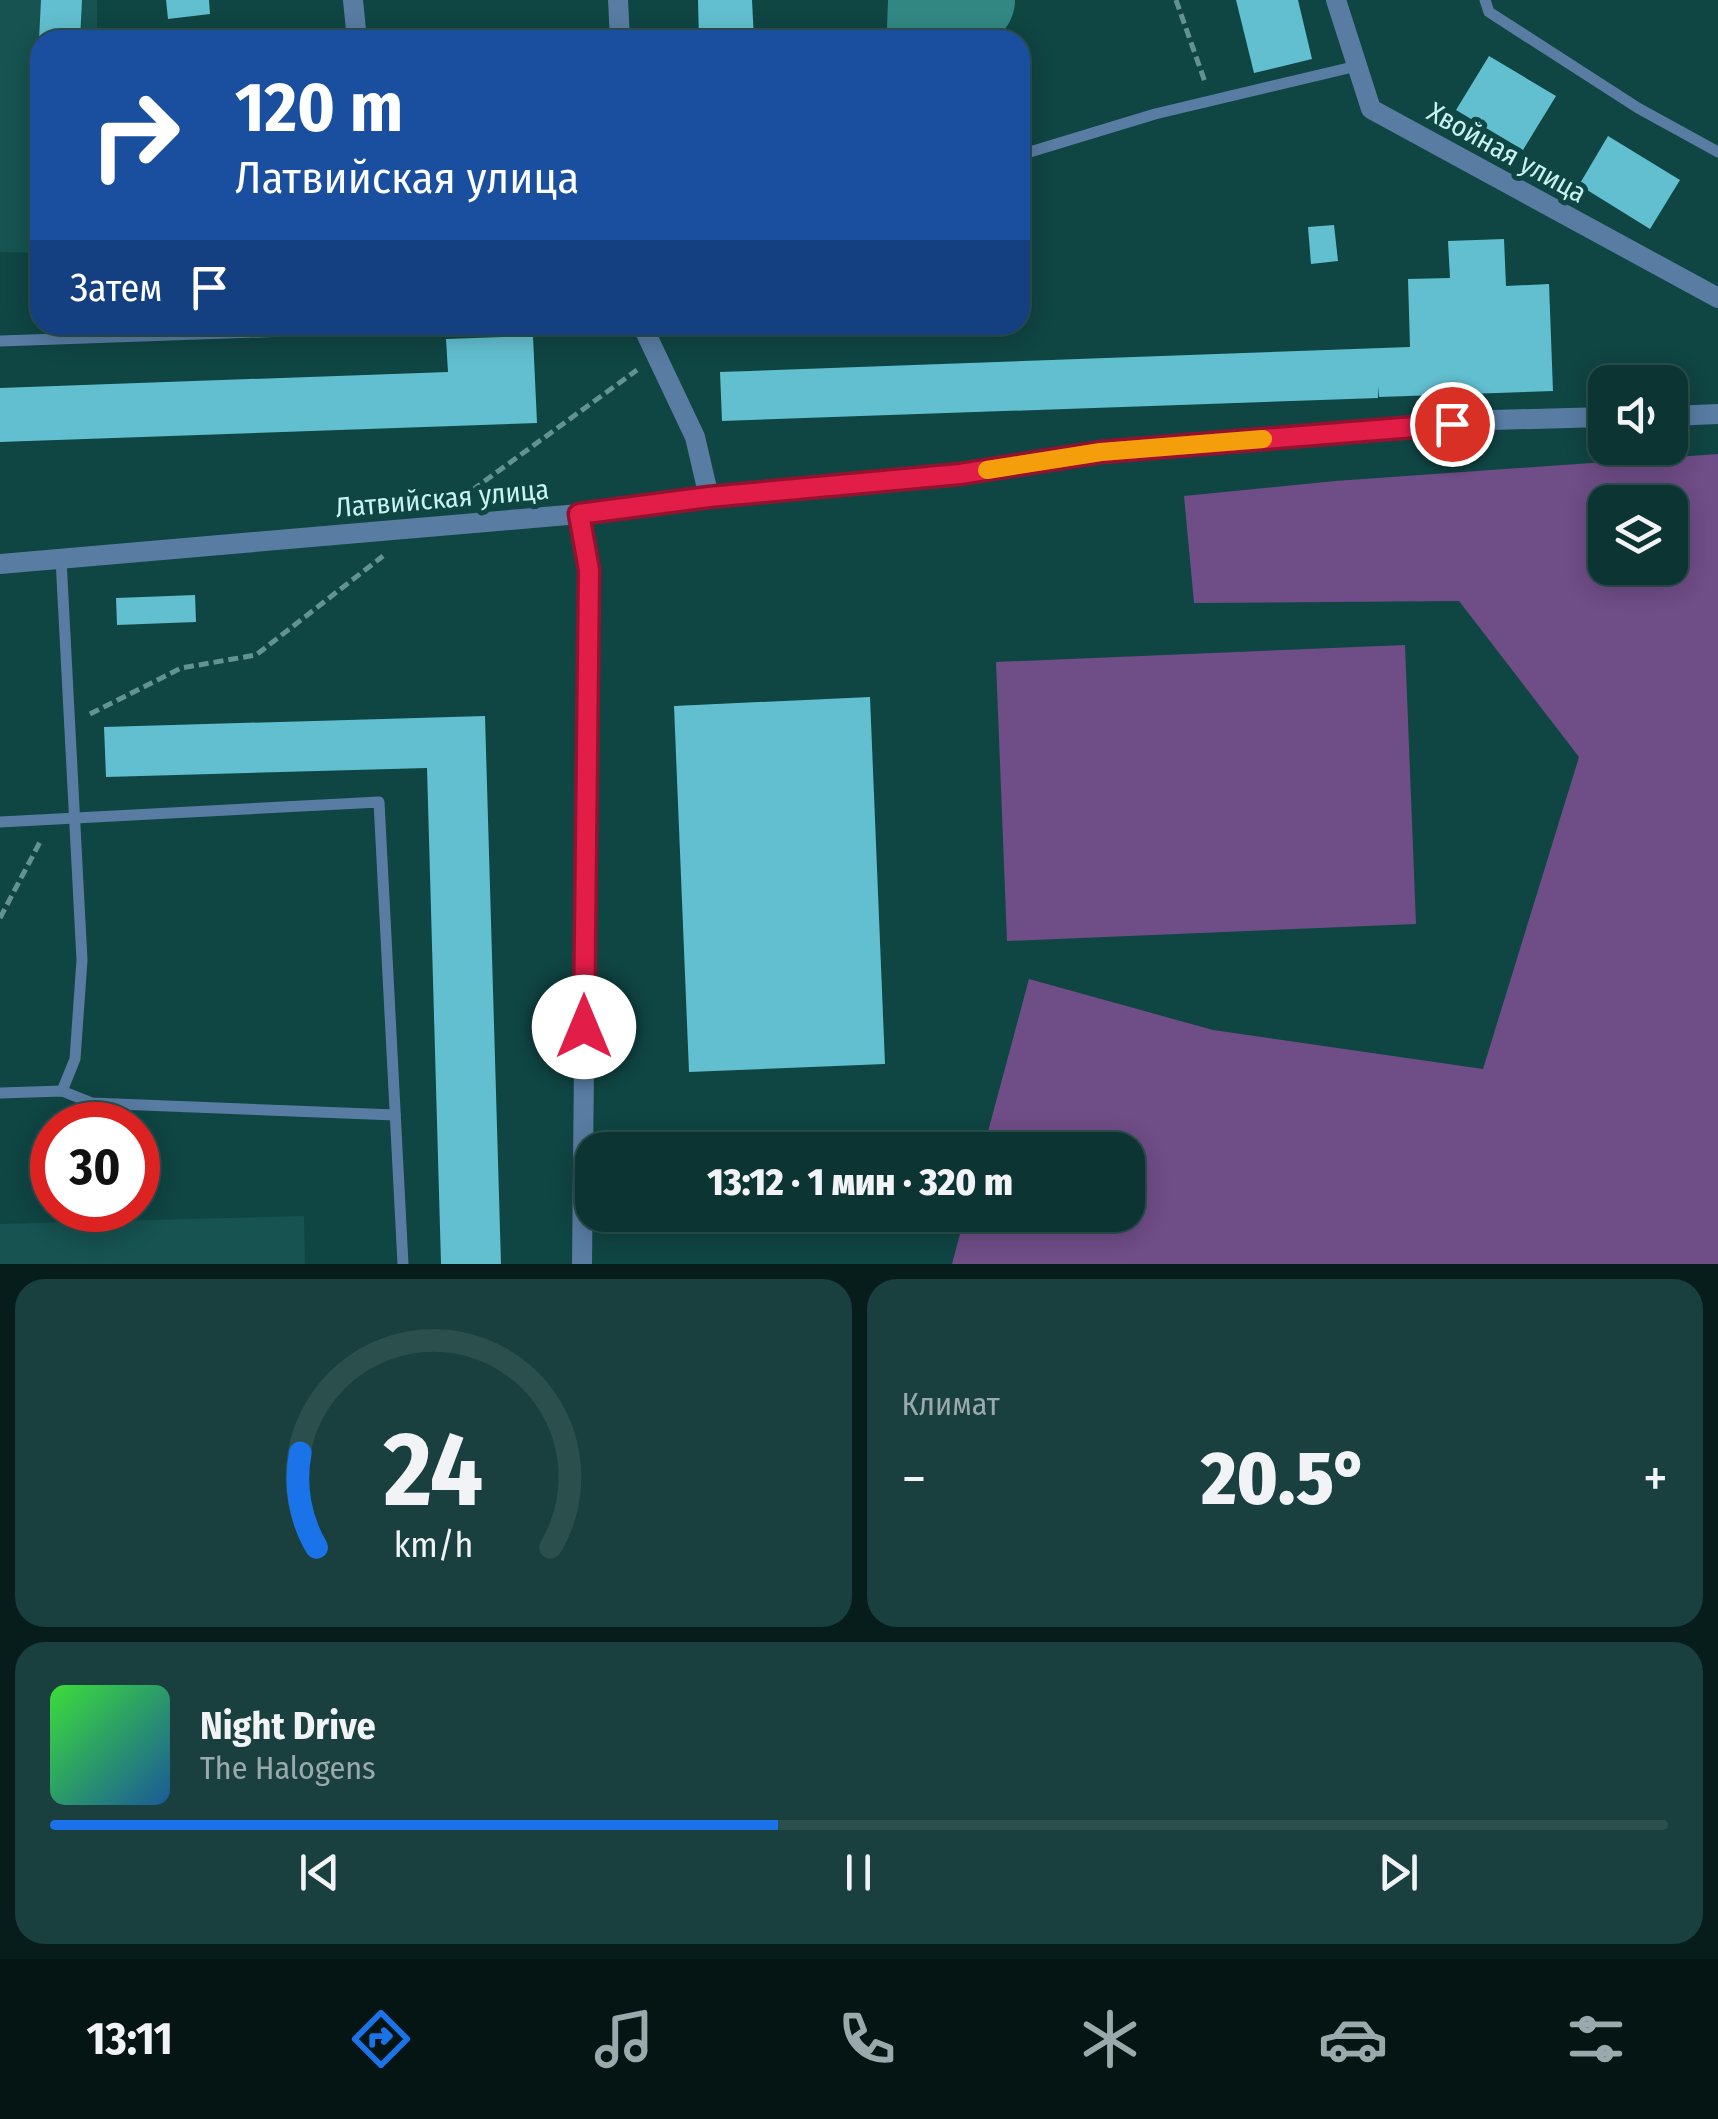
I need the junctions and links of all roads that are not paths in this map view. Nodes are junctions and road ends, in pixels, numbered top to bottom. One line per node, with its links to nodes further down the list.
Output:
1 (353, 0): 5 (street)
2 (618, 0): 6 (street)
3 (1336, 0): 7 (street, Хвойная улица)
4 (1486, 0): 9 (lane)
5 (356, 30)
6 (620, 30)
7 (1357, 66): 8 (lane); 10 (street, Хвойная улица)
8 (1030, 152)
9 (1718, 152)
10 (1718, 298)
11 (172, 335): 13 (lane)
12 (649, 335): 17 (street)
13 (0, 341)
14 (1718, 414): 15 (street)
15 (1688, 415)
16 (1588, 417): 17 (street, Латвийская улица)
17 (709, 497): 18 (street, Латвийская улица)
18 (579, 514): 19 (street, Латвийская улица); 27 (street)
19 (61, 559): 20 (street, Латвийская улица); 21 (lane)
20 (0, 564)
21 (77, 819): 22 (lane); 23 (lane); 25 (lane)
22 (0, 822)
23 (62, 1091): 24 (lane); 25 (lane)
24 (0, 1092)
25 (396, 1114): 26 (lane)
26 (403, 1264)
27 (582, 1264)

